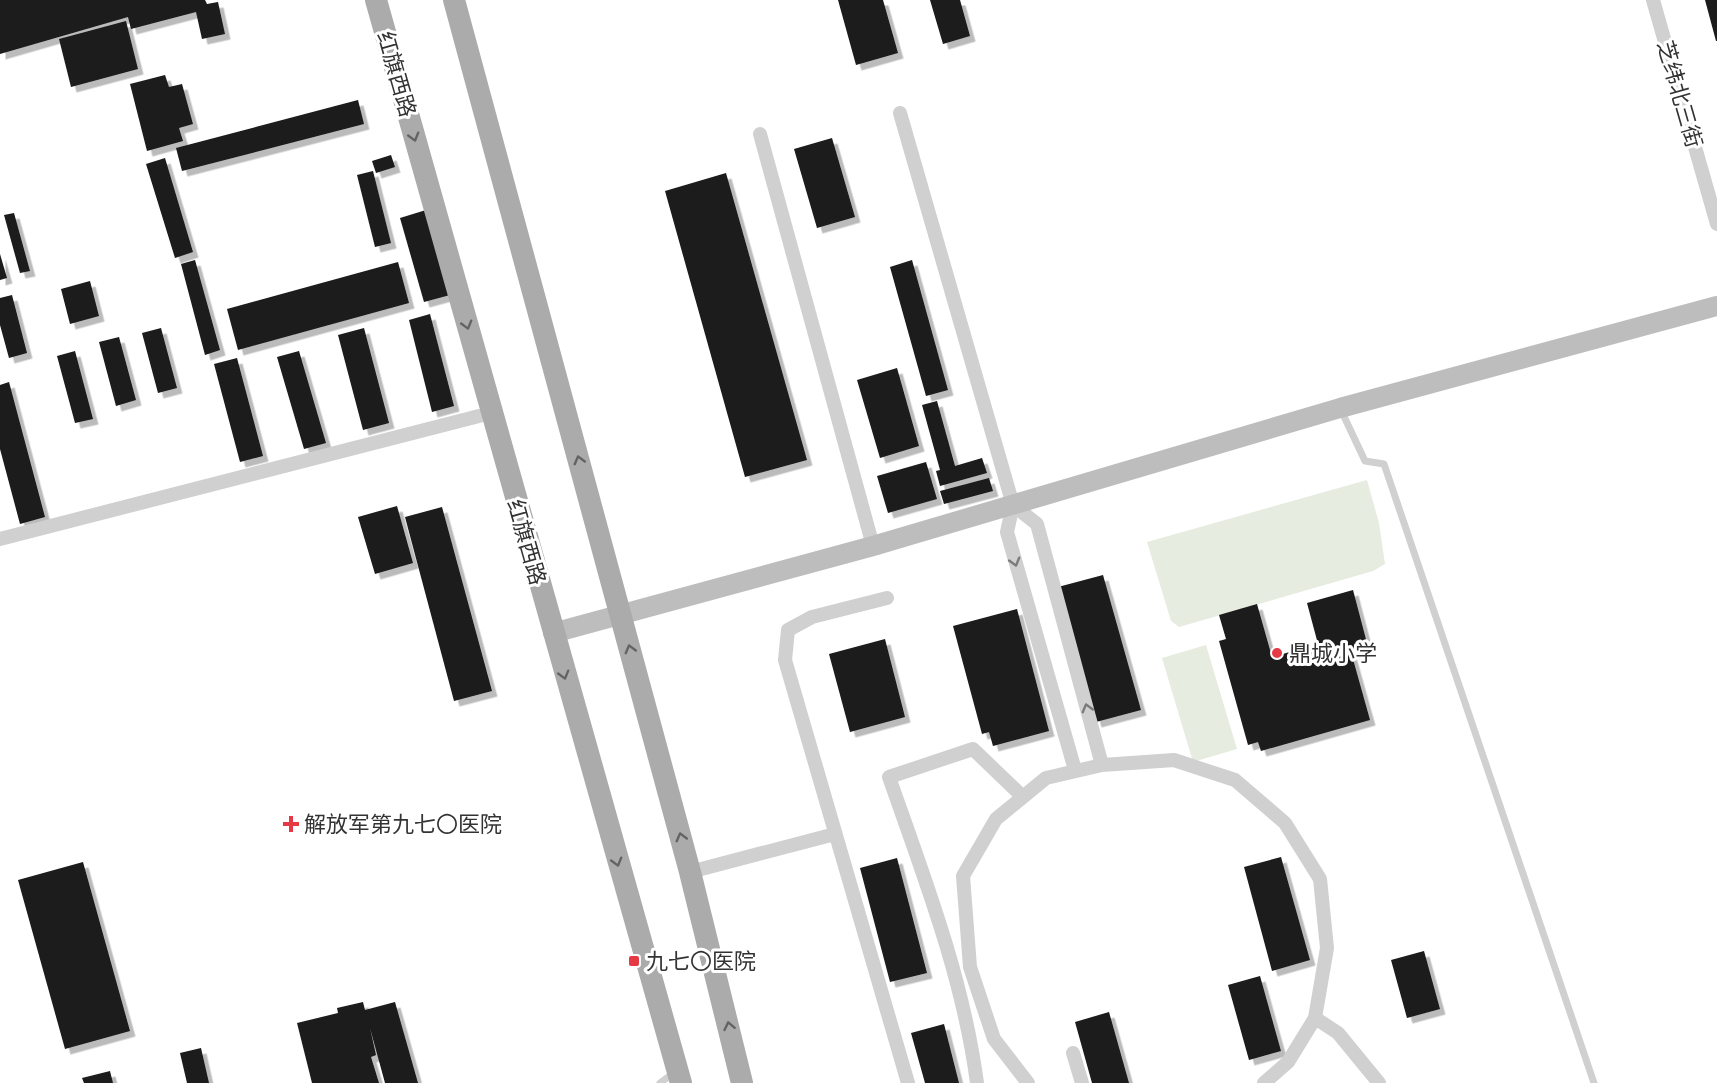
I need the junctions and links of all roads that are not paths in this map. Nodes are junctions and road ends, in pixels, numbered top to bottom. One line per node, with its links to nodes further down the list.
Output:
1 (376, 0): 15 (main road, 红旗西路, one-way to 15)
2 (454, 0): 14 (main road, one-way to 2)
3 (1653, 0): 6 (street, 芝纬北三街)
4 (900, 113): 10 (street)
5 (760, 134): 12 (street)
6 (1717, 224)
7 (1717, 306): 8 (street)
8 (1340, 408): 10 (street); 33 (lane)
9 (479, 416): 11 (street)
10 (1013, 505): 12 (street); 16 (street, one-way to 10); 17 (street, one-way to 17)
11 (0, 538)
12 (873, 546): 14 (street)
13 (887, 598): 19 (street)
14 (621, 613): 15 (street); 20 (main road, one-way to 14)
15 (553, 633): 25 (main road, 红旗西路, one-way to 25)
16 (1102, 765): 17 (street); 23 (street)
17 (1076, 770): 18 (street)
18 (1023, 797): 21 (street); 22 (street)
19 (836, 834): 20 (street); 27 (street)
20 (690, 872): 26 (main road, one-way to 20)
21 (970, 967): 22 (street); 29 (street)
22 (954, 973): 28 (street)
23 (1315, 1018): 31 (street); 32 (street)
24 (1073, 1053): 30 (street)
25 (672, 1079)
26 (742, 1083)
27 (908, 1083)
28 (977, 1083)
29 (1028, 1083)
30 (1082, 1083)
31 (1264, 1083)
32 (1379, 1083)
33 (1594, 1083)

